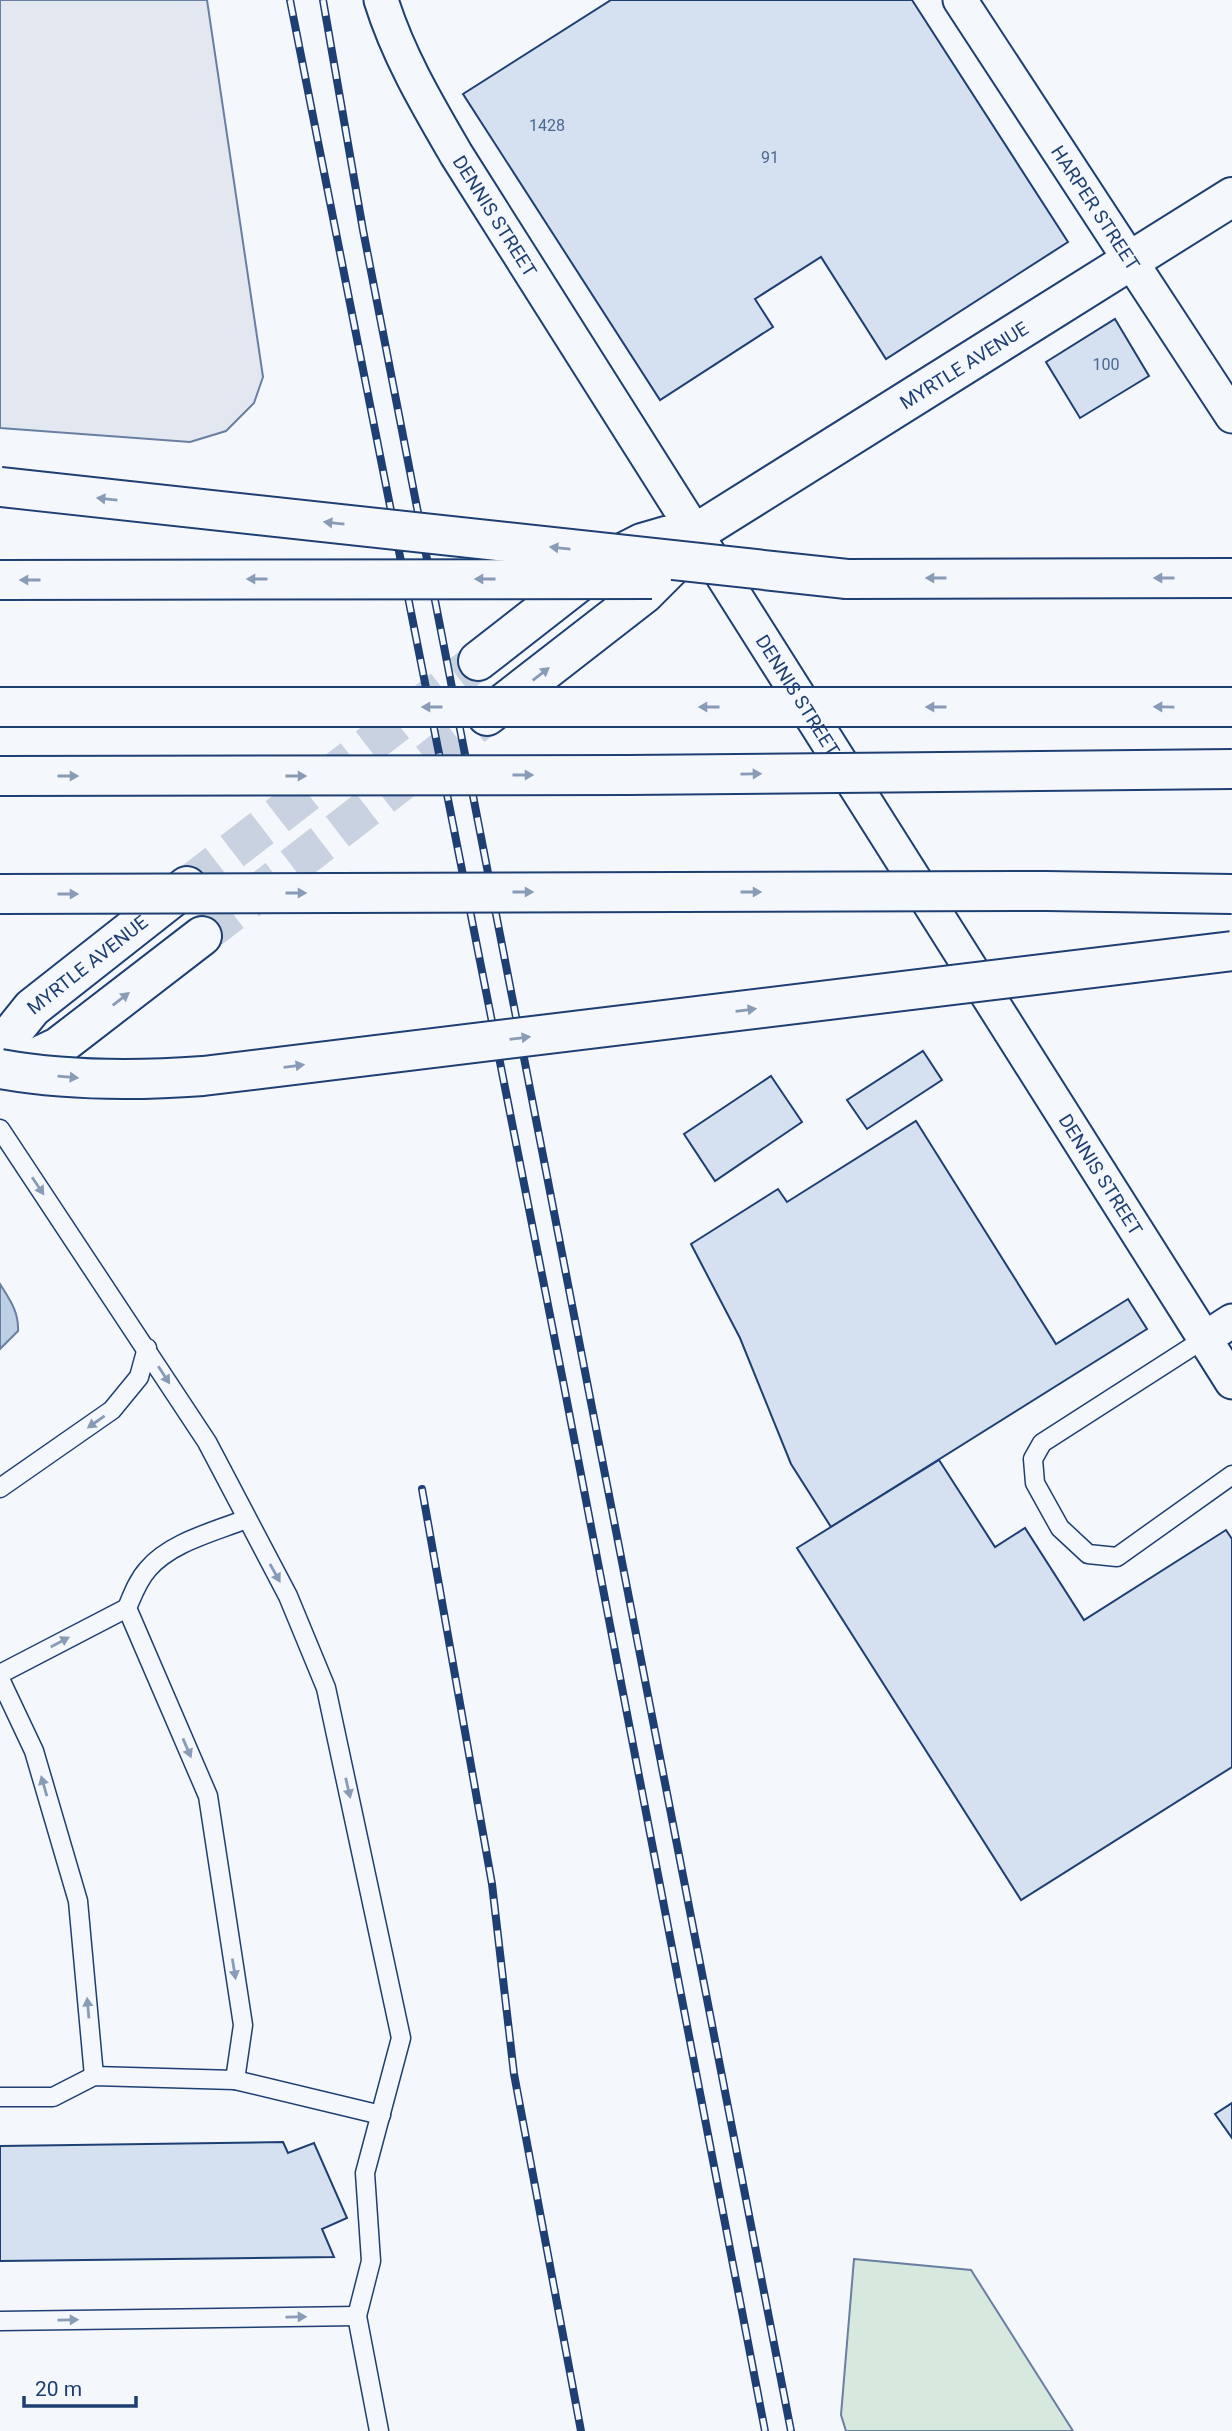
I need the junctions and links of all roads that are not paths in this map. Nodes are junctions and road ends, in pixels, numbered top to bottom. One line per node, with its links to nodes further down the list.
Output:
1 (381, 0): 7 (street, DENNIS STREET)
2 (960, 0): 4 (street, HARPER STREET)
3 (1232, 197): 4 (main road, MYRTLE AVENUE)
4 (1130, 261): 5 (street, HARPER STREET); 7 (main road, MYRTLE AVENUE)
5 (1232, 416)
6 (0, 487): 9 (main road, one-way to 6, bridge)
7 (696, 533): 11 (main road, MYRTLE AVENUE); 14 (main road, MYRTLE AVENUE, one-way to 7); 26 (street, DENNIS STREET)
8 (1232, 578): 9 (main road, one-way to 9)
9 (847, 579): 10 (main road, one-way to 10, bridge)
10 (0, 580)
11 (478, 661)
12 (0, 707): 13 (main road, one-way to 12, bridge)
13 (1232, 707)
14 (487, 716)
15 (1232, 769): 16 (main road, one-way to 15, bridge)
16 (0, 776)
17 (187, 886): 22 (main road, MYRTLE AVENUE)
18 (0, 894): 19 (main road, one-way to 19, bridge)
19 (1232, 894)
20 (201, 936): 23 (main road, one-way to 20)
21 (1232, 951): 23 (main road, one-way to 21, bridge)
22 (0, 1058)
23 (0, 1069)
24 (0, 1129): 27 (lane, one-way to 27)
25 (1232, 1321): 26 (street)
26 (1204, 1339): 28 (street, DENNIS STREET); 29 (lane)
27 (147, 1348): 30 (lane, one-way to 30); 31 (lane, one-way to 31)
28 (1232, 1382)
29 (1232, 1475)
30 (0, 1488)
31 (246, 1518): 32 (lane); 37 (lane, one-way to 37)
32 (127, 1608): 33 (lane, one-way to 32); 35 (lane, one-way to 35)
33 (0, 1676): 34 (lane, one-way to 33)
34 (94, 2076): 35 (lane); 36 (lane)
35 (235, 2080): 37 (lane)
36 (0, 2097)
37 (381, 2115): 38 (lane)
38 (357, 2316): 39 (lane, one-way to 38); 40 (lane)
39 (0, 2321)
40 (379, 2431)

